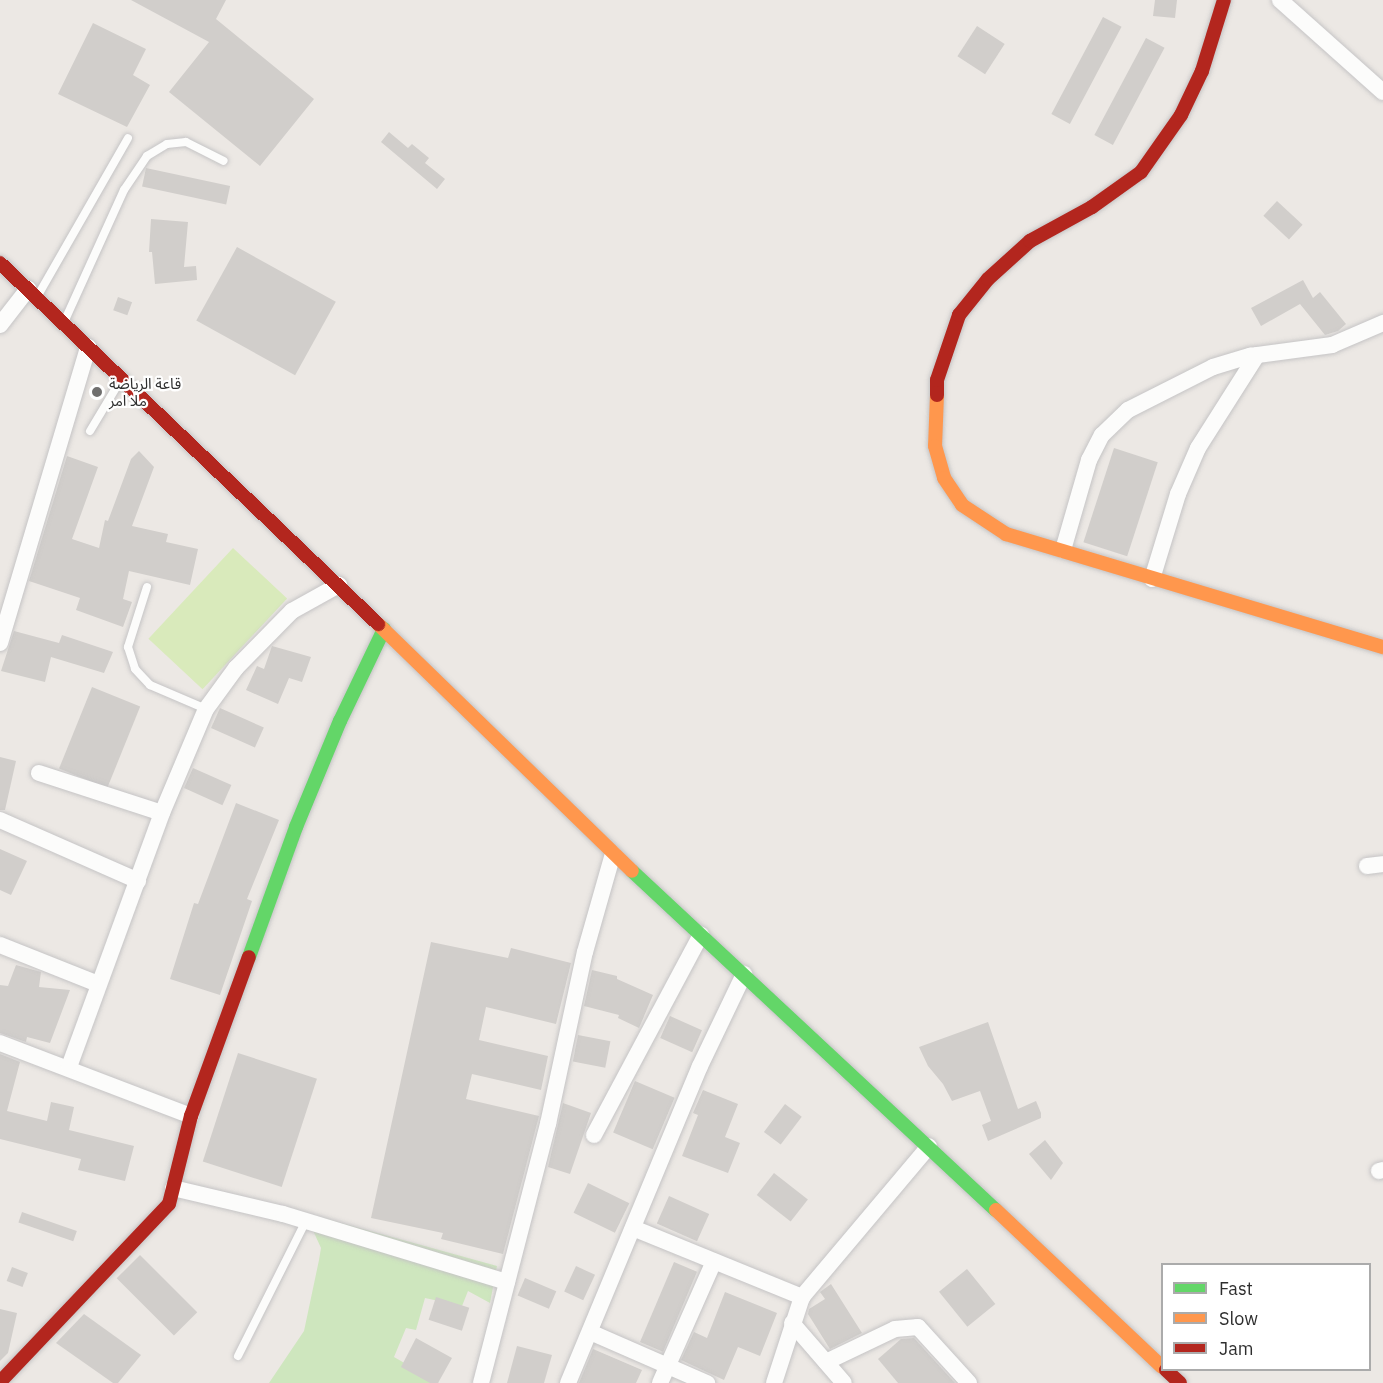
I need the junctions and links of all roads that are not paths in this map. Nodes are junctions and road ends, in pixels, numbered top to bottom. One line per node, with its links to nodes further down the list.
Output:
1 (1224, 0): 15 (street)
2 (1280, 0): 3 (street)
3 (1383, 92)
4 (128, 138): 7 (lane)
5 (224, 161): 8 (lane)
6 (0, 263): 7 (street)
7 (32, 293): 8 (street); 10 (street)
8 (64, 323): 11 (street)
9 (1383, 323): 12 (street)
10 (0, 325)
11 (88, 347): 13 (street); 20 (street)
12 (1257, 355): 15 (street); 16 (street)
13 (122, 378): 14 (lane); 17 (street)
14 (90, 431)
15 (1063, 550): 16 (street)
16 (1152, 579): 21 (street)
17 (339, 585): 19 (street); 22 (street)
18 (147, 586): 22 (lane)
19 (384, 629): 26 (street); 34 (street)
20 (0, 643)
21 (1383, 647)
22 (206, 709): 24 (street)
23 (39, 773): 24 (street)
24 (162, 813): 27 (street)
25 (0, 820): 27 (street)
26 (613, 854): 28 (street); 41 (street)
27 (138, 881): 31 (street)
28 (701, 934): 30 (street); 35 (street)
29 (0, 945): 31 (street)
30 (744, 974): 36 (street); 39 (street)
31 (98, 984): 33 (street)
32 (0, 1043): 33 (street)
33 (69, 1067): 34 (street)
34 (191, 1116): 37 (street)
35 (594, 1135)
36 (929, 1146): 42 (street); 47 (street)
37 (173, 1188): 38 (street); 50 (street)
38 (305, 1223): 41 (street); 45 (lane)
39 (633, 1228): 40 (street); 44 (street)
40 (714, 1261): 42 (street); 48 (street)
41 (507, 1282): 51 (street)
42 (802, 1297): 43 (street)
43 (792, 1323): 46 (street); 55 (street)
44 (590, 1332): 48 (street); 52 (street)
45 (238, 1356)
46 (826, 1362): 56 (street); 57 (street)
47 (1161, 1365)
48 (667, 1366): 53 (street); 54 (street)
49 (1167, 1371): 58 (street)
50 (0, 1382)
51 (481, 1383)
52 (568, 1383)
53 (660, 1383)
54 (706, 1383)
55 (774, 1383)
56 (844, 1383)
57 (969, 1383)
58 (1180, 1383)

